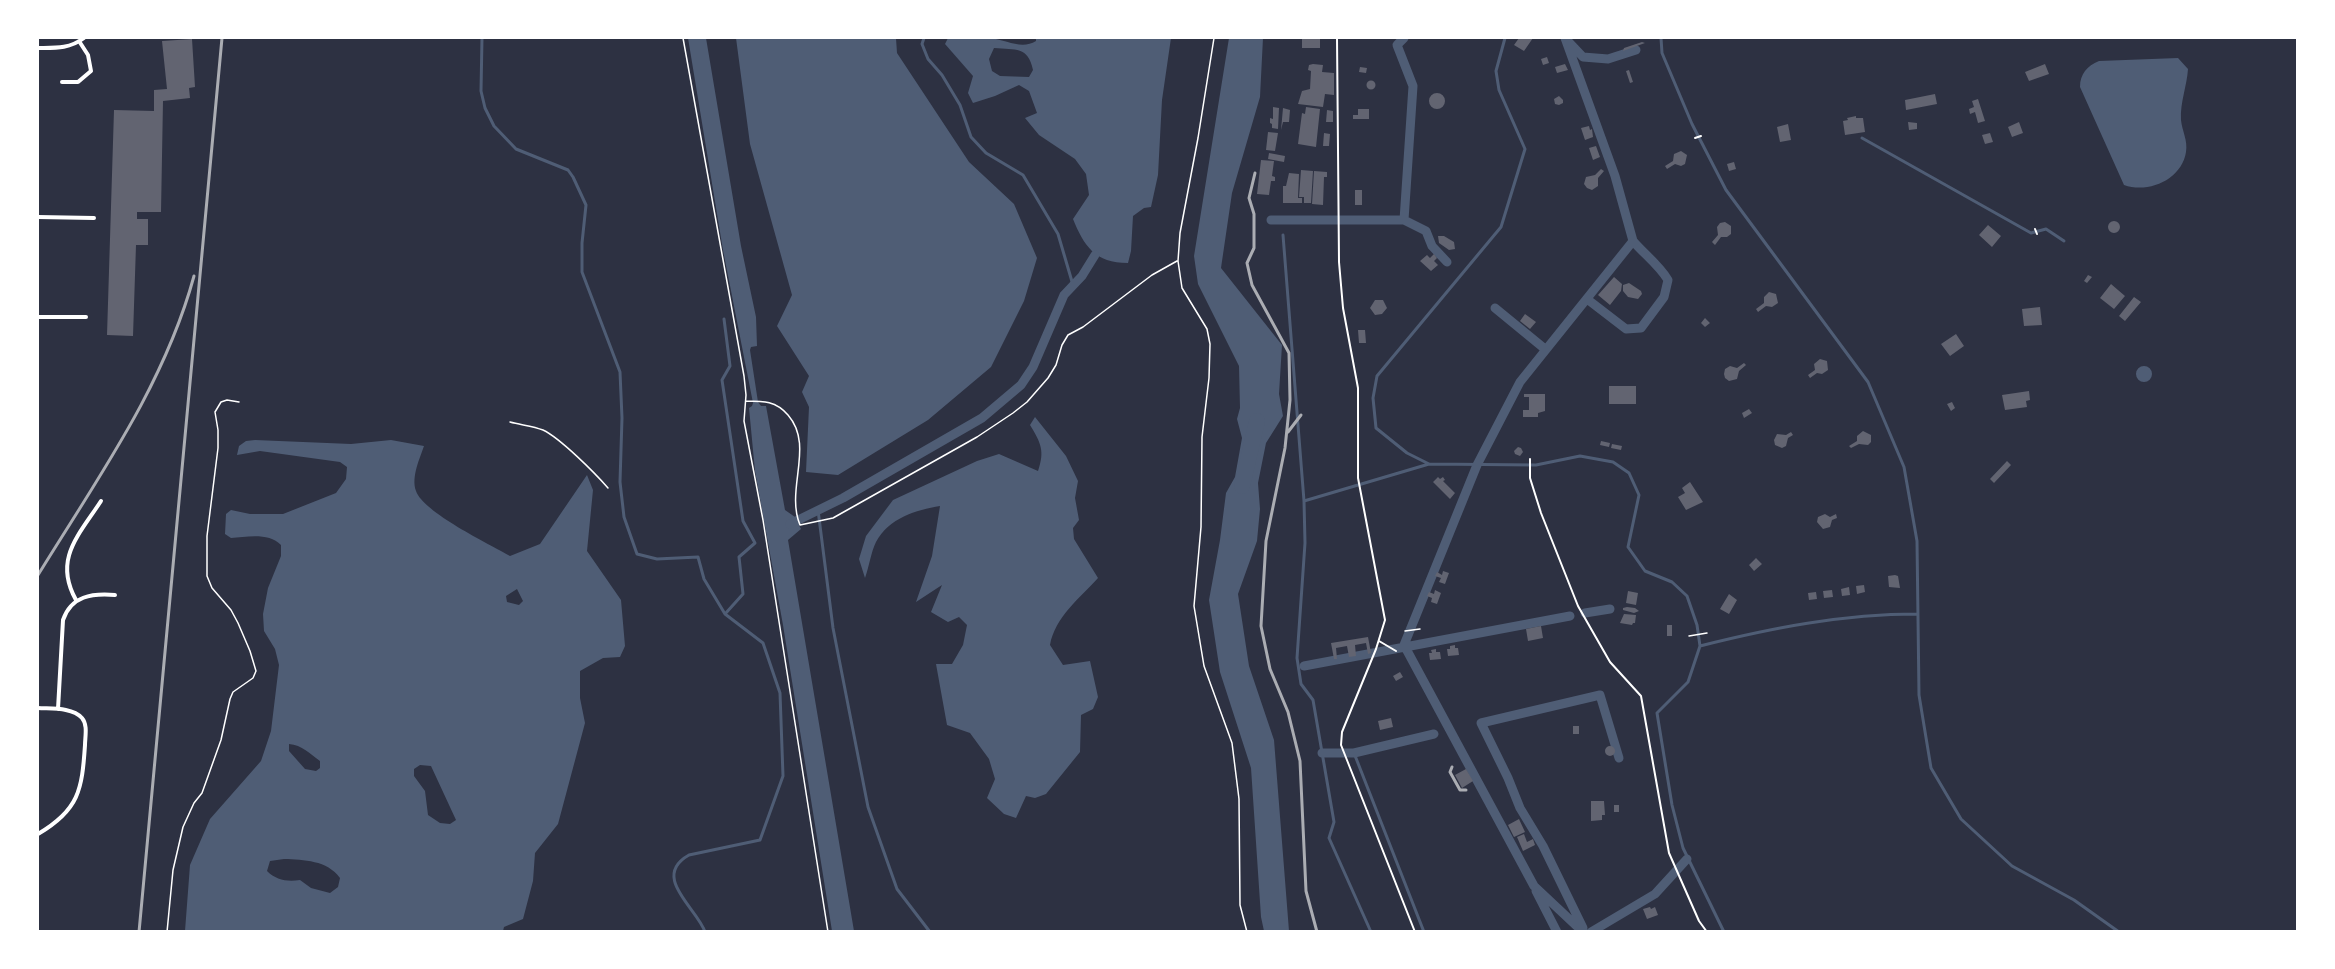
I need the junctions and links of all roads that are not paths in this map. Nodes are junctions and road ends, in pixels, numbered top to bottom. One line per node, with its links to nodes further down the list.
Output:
1 (84, 38): 3 (street)
2 (1337, 38): 23 (lane)
3 (79, 41): 4 (street); 5 (street)
4 (38, 48)
5 (62, 82)
6 (1701, 136): 7 (lane)
7 (1695, 138)
8 (38, 217): 9 (street)
9 (94, 218)
10 (2035, 229): 11 (lane)
11 (2037, 234)
12 (38, 317): 13 (street)
13 (86, 317)
14 (1530, 459): 24 (lane)
15 (101, 501): 17 (street)
16 (115, 595): 17 (street)
17 (76, 600): 21 (street)
18 (1379, 641): 19 (lane)
19 (1396, 651)
20 (38, 708): 21 (street)
21 (58, 709): 22 (street)
22 (38, 834)
23 (1415, 932)
24 (1707, 932)

